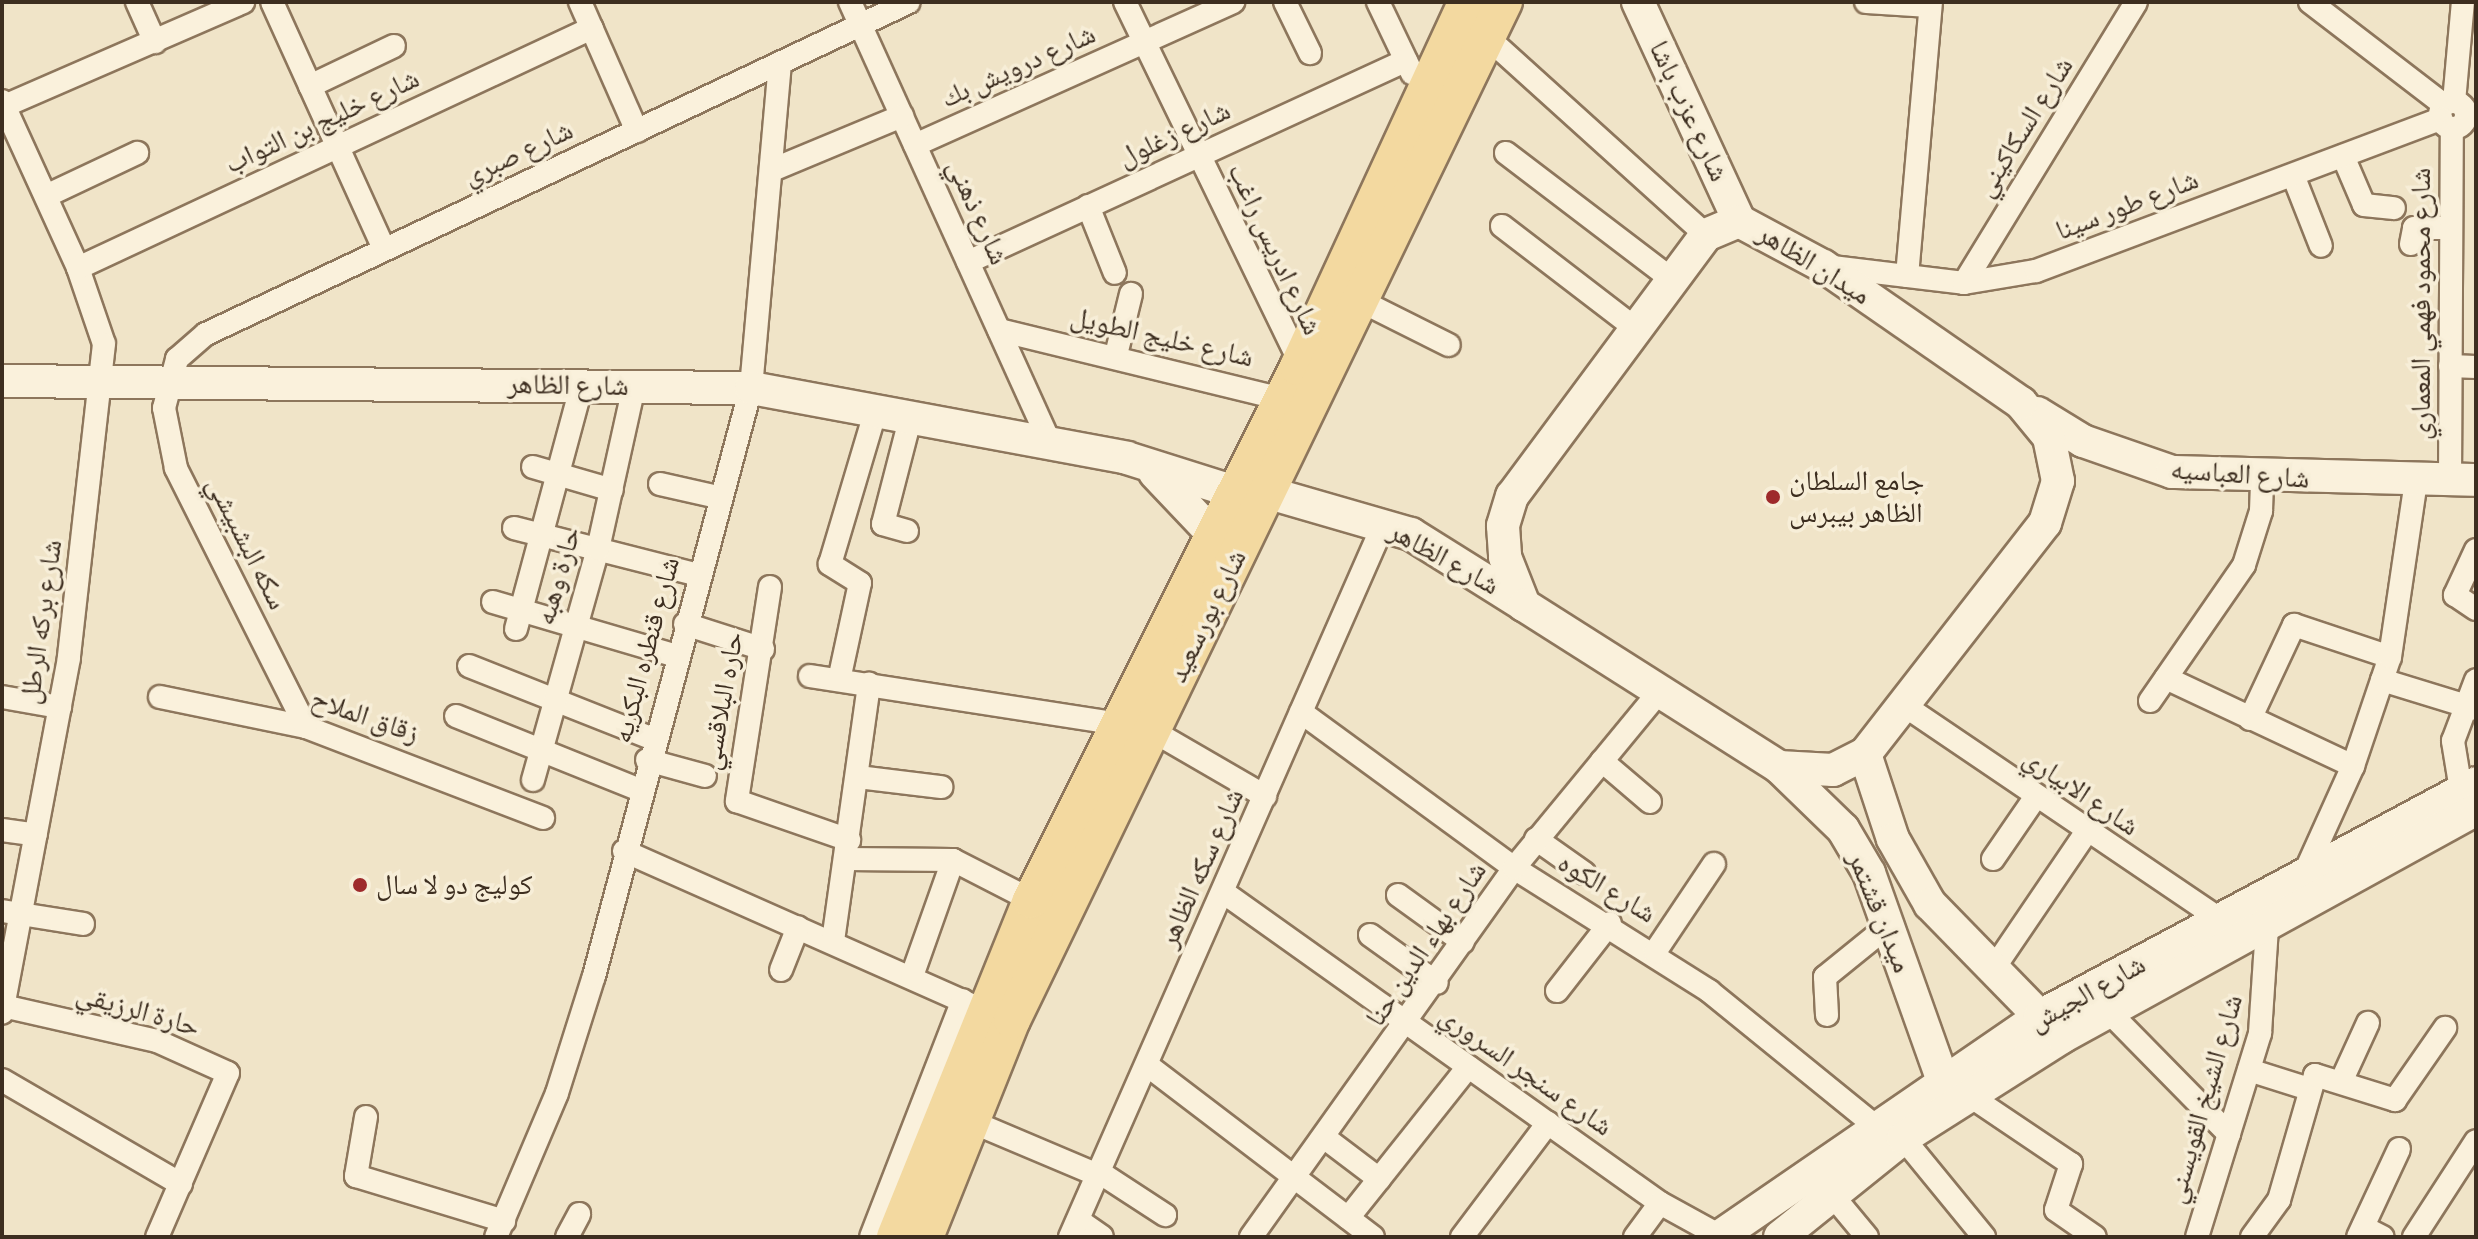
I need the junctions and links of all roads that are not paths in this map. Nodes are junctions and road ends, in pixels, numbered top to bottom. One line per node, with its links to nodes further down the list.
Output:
1 (137, 2): 23 (street)
2 (243, 2): 19 (street)
3 (272, 2): 29 (street)
4 (581, 2): 21 (street)
5 (850, 2): 20 (street, شارع ذهني)
6 (909, 2): 20 (street, شارع صبري)
7 (1125, 2): 24 (street, شارع ادريس راغب)
8 (1233, 2): 24 (street, شارع درويش بك)
9 (1285, 2): 26 (street)
10 (1378, 2): 27 (street)
11 (1467, 2): 30 (main road, شارع بورسعيد)
12 (1504, 2): 22 (main road, شارع بورسعيد)
13 (1638, 2): 46 (main road, شارع عزب باشا)
14 (1866, 2): 18 (street)
15 (2136, 2): 59 (street, شارع السكاكيني)
16 (2310, 2): 32 (street)
17 (2463, 2): 32 (street, شارع محمود فهمي المعماري)
18 (1930, 4): 57 (street)
19 (201, 11): 23 (street)
20 (861, 25): 28 (street, شارع صبري); 33 (street, شارع ذهني)
21 (592, 28): 34 (street); 36 (street, شارع خليج بن التواب)
22 (1488, 38): 49 (street); 61 (main road, شارع بورسعيد)
23 (155, 42): 31 (street)
24 (1144, 42): 35 (street, شارع درويش بك); 39 (street, شارع ادريس راغب)
25 (394, 46): 29 (street)
26 (1310, 53)
27 (1406, 61): 30 (street); 39 (street, شارع زغلول)
28 (780, 63): 34 (street, شارع صبري); 41 (street, شارع قنطره البكريه)
29 (310, 86): 36 (street)
30 (1423, 97): 74 (main road, شارع بورسعيد)
31 (3, 105): 43 (street, شارع بركه الرطل)
32 (2459, 114): 40 (street, شارع طور سينا); 48 (street, شارع محمود فهمي المعماري)
33 (902, 116): 35 (street, شارع ذهني); 41 (street)
34 (637, 131): 52 (street, شارع صبري)
35 (915, 145): 53 (street, شارع ذهني)
36 (338, 147): 52 (street); 55 (street, شارع خليج بن التواب)
37 (137, 153): 43 (street)
38 (1506, 153): 58 (street)
39 (1198, 156): 44 (street, شارع زغلول); 74 (street, شارع ادريس راغب)
40 (2343, 156): 42 (street, شارع طور سينا); 45 (street)
41 (772, 170): 73 (street, شارع قنطره البكريه)
42 (2293, 175): 51 (street); 59 (street, شارع طور سينا)
43 (46, 196): 55 (street, شارع بركه الرطل)
44 (1088, 206): 53 (street, شارع زغلول); 56 (street)
45 (2394, 208)
46 (1739, 221): 49 (main road, ميدان الظاهر); 54 (main road, ميدان الظاهر)
47 (1502, 226): 62 (street)
48 (2451, 228): 50 (street); 66 (street, شارع محمود فهمي المعماري)
49 (1706, 235): 58 (main road)
50 (2411, 244)
51 (2321, 246)
52 (384, 249): 68 (street, شارع صبري)
53 (968, 262): 63 (street, شارع ذهني)
54 (1823, 266): 57 (street, شارع طور سينا); 75 (main road, ميدان الظاهر)
55 (78, 268): 69 (street, شارع بركه الرطل)
56 (1115, 273)
57 (1907, 276): 59 (street, شارع طور سينا)
58 (1673, 280): 62 (main road)
59 (1964, 283)
60 (1131, 294): 65 (street)
61 (1361, 301): 64 (street); 74 (main road, شارع بورسعيد)
62 (1636, 329): 99 (main road)
63 (999, 330): 65 (street, شارع خليج الطويل); 78 (street, شارع ذهني)
64 (1449, 345)
65 (1116, 355): 74 (street, شارع خليج الطويل)
66 (2450, 366): 67 (street); 84 (street, شارع محمود فهمي المعماري)
67 (2476, 367)
68 (171, 378): 69 (main road, شارع الظاهر); 71 (main road, شارع الظاهر); 126 (street, سكه البشبيشي)
69 (103, 379): 70 (main road, شارع الظاهر); 119 (street, شارع بركه الرطل)
70 (2, 381)
71 (582, 385): 72 (main road, شارع الظاهر); 81 (street)
72 (634, 386): 73 (main road, شارع الظاهر); 86 (street, حارة وهبه)
73 (751, 388): 76 (main road, شارع الظاهر); 88 (street, شارع قنطره البكريه)
74 (1303, 389): 87 (main road, شارع بورسعيد)
75 (2021, 403): 82 (main road, شارع العباسيه); 121 (main road, ميدان الظاهر)
76 (876, 410): 77 (main road, شارع الظاهر); 110 (street)
77 (911, 416): 78 (main road, شارع الظاهر); 91 (street)
78 (1051, 446): 79 (main road, شارع الظاهر)
79 (1127, 458): 87 (main road, شارع الظاهر); 92 (main road, شارع الظاهر)
80 (533, 467): 81 (street)
81 (558, 475): 86 (street); 93 (street)
82 (2262, 479): 83 (main road, شارع العباسيه); 109 (street)
83 (2416, 480): 84 (main road, شارع العباسيه); 106 (street)
84 (2463, 480)
85 (660, 484): 88 (street)
86 (612, 490): 94 (street, حارة وهبه)
87 (1252, 493): 89 (main road, شارع الظاهر); 92 (main road, شارع بورسعيد); 127 (main road, شارع بورسعيد)
88 (717, 497): 96 (street, شارع قنطره البكريه)
89 (1384, 523): 99 (main road, شارع الظاهر); 122 (street, شارع سكه الظاهر)
90 (514, 528): 93 (street)
91 (907, 531)
92 (1212, 533): 125 (main road, شارع بورسعيد)
93 (542, 535): 94 (street); 101 (street)
94 (598, 549): 96 (street); 103 (street, حارة وهبه)
95 (2476, 550): 100 (street)
96 (698, 575): 102 (street, شارع قنطره البكريه)
97 (770, 587): 104 (street, حاره البلاقسي)
98 (493, 602): 101 (street)
99 (1524, 605): 114 (main road, ميدان الظاهر)
100 (2476, 609)
101 (519, 619): 103 (street)
102 (685, 624): 104 (street); 105 (street, شارع قنطره البكريه)
103 (576, 625): 105 (street); 117 (street, حارة وهبه)
104 (763, 649): 148 (street, حاره البلاقسي)
105 (676, 656): 129 (street, شارع قنطره البكريه)
106 (2390, 657): 111 (street); 124 (street)
107 (469, 666): 117 (street)
108 (810, 676): 110 (street)
109 (2166, 678): 118 (street); 124 (street)
110 (839, 680): 113 (street)
111 (2382, 680): 120 (street); 132 (street)
112 (2476, 680): 120 (street)
113 (869, 684): 125 (street); 135 (street)
114 (1660, 691): 131 (street, شارع بهاء الدين حنا); 133 (main road, ميدان الظاهر)
115 (2, 697): 119 (street)
116 (160, 697): 126 (street, زقاق الملاح)
117 (554, 699): 128 (street, حارة وهبه); 129 (street)
118 (2150, 701)
119 (60, 707): 146 (street, شارع بركه الرطل)
120 (2470, 707): 142 (street)
121 (1908, 708): 130 (main road, ميدان الظاهر); 140 (street, شارع الابياري)
122 (1301, 712): 139 (street, شارع سكه الظاهر); 153 (street, شارع الكوه)
123 (456, 716): 128 (street)
124 (2250, 719): 132 (street)
125 (1114, 723): 158 (main road, شارع بورسعيد)
126 (306, 727): 143 (street, زقاق الملاح)
127 (1151, 730): 139 (street); 191 (main road, شارع بورسعيد)
128 (541, 750): 136 (street, حارة وهبه); 138 (street)
129 (650, 750): 134 (street); 138 (street, شارع قنطره البكريه)
130 (1865, 754): 133 (main road, ميدان الظاهر); 170 (main road, ميدان قشتمر)
131 (1602, 761): 141 (street); 147 (street, شارع بهاء الدين حنا)
132 (2353, 766): 154 (street)
133 (1779, 767): 163 (main road, ميدان قشتمر)
134 (705, 776)
135 (858, 777): 137 (street); 148 (street)
136 (533, 780)
137 (941, 787)
138 (640, 790): 149 (street, شارع قنطره البكريه)
139 (1265, 796): 156 (street, شارع سكه الظاهر)
140 (2035, 798): 145 (street, شارع الابياري); 150 (street)
141 (1650, 802)
142 (2471, 806): 154 (main road, شارع الجيش); 165 (main road, شارع الجيش)
143 (543, 818)
144 (2, 830): 146 (street)
145 (2085, 834): 160 (street, شارع الابياري); 170 (street)
146 (36, 835): 159 (street, شارع بركه الرطل)
147 (1536, 839): 153 (street, شارع بهاء الدين حنا); 155 (street)
148 (848, 849): 151 (street); 167 (street)
149 (624, 851): 164 (street); 207 (street, شارع قنطره البكريه)
150 (1993, 859)
151 (953, 860): 158 (street); 172 (street)
152 (1714, 864): 169 (street)
153 (1514, 868): 161 (street, شارع الكوه); 168 (street, شارع بهاء الدين حنا)
154 (2306, 870): 160 (main road, شارع الجيش)
155 (1584, 873)
156 (1223, 892): 180 (street, شارع سنجر السروري); 183 (street, شارع سكه الظاهر)
157 (1398, 895): 168 (street)
158 (1031, 900): 175 (main road, شارع بورسعيد)
159 (11, 912): 162 (street); 176 (street, شارع بركه الرطل)
160 (2223, 921): 181 (main road, شارع الجيش)
161 (1610, 923): 169 (street, شارع الكوه); 174 (street)
162 (83, 924)
163 (1888, 926): 178 (street); 188 (main road, ميدان قشتمر)
164 (798, 927): 167 (street); 171 (street)
165 (2267, 928): 177 (main road, شارع الجيش); 185 (street, شارع الشيخ القويسني)
166 (1370, 935): 173 (street)
167 (833, 941): 172 (street)
168 (1463, 942): 173 (street, شارع بهاء الدين حنا)
169 (1655, 952): 193 (street, شارع الكوه)
170 (1994, 968): 181 (main road, ميدان قشتمر)
171 (781, 970)
172 (912, 976): 175 (street)
173 (1437, 983): 180 (street, شارع بهاء الدين حنا)
174 (1557, 991)
175 (973, 1005): 213 (street, شارع بورسعيد); 214 (main road, شارع بورسعيد)
176 (3, 1010): 201 (street, حارة الرزيقي)
177 (2110, 1013): 181 (main road, شارع الجيش); 194 (street)
178 (1827, 1015)
179 (2368, 1023): 187 (street)
180 (1409, 1025): 184 (street, شارع سنجر السروري); 195 (street, شارع بهاء الدين حنا)
181 (2051, 1027): 188 (main road, شارع الجيش)
182 (2445, 1028): 187 (street)
183 (1147, 1065): 198 (street, شارع سكه الظاهر); 199 (street)
184 (1468, 1067): 192 (street, شارع سنجر السروري); 200 (street)
185 (2249, 1070): 189 (street); 194 (street, شارع الشيخ القويسني)
186 (2, 1080): 201 (street)
187 (2341, 1082): 189 (street)
188 (1957, 1088): 193 (main road, شارع الجيش); 224 (street)
189 (2309, 1089): 226 (street)
190 (366, 1117): 207 (street)
191 (970, 1121): 198 (street); 215 (main road, شارع بورسعيد)
192 (1548, 1123): 203 (street, شارع سنجر السروري); 219 (street)
193 (1888, 1132): 202 (main road, شارع الجيش); 210 (main road, شارع الجيش); 223 (street, شارع الكوه)
194 (2229, 1134): 225 (street, شارع الشيخ القويسني)
195 (1325, 1138): 199 (street, شارع بهاء الدين حنا); 200 (street)
196 (2476, 1141): 228 (street)
197 (2399, 1149): 209 (street)
198 (1099, 1173): 205 (street); 208 (street, شارع سكه الظاهر)
199 (1295, 1179): 206 (street); 217 (street, شارع بهاء الدين حنا)
200 (1379, 1179): 206 (street)
201 (181, 1184): 211 (street, حارة الرزيقي)
202 (1833, 1196): 221 (main road, شارع الجيش); 222 (street)
203 (1660, 1203): 210 (street, شارع سنجر السروري); 220 (street)
204 (579, 1214): 212 (street)
205 (1165, 1215)
206 (1348, 1218): 218 (street)
207 (500, 1229)
208 (1074, 1229): 216 (street)
209 (2361, 1232): 227 (street)
210 (1720, 1236)
211 (157, 1237)
212 (567, 1237)
213 (871, 1237)
214 (895, 1237)
215 (925, 1237)
216 (1102, 1237)
217 (1251, 1237)
218 (1373, 1237)
219 (1462, 1237)
220 (1635, 1237)
221 (1780, 1237)
222 (1867, 1237)
223 (1984, 1237)
224 (2095, 1237)
225 (2197, 1237)
226 (2252, 1237)
227 (2383, 1237)
228 (2414, 1237)

